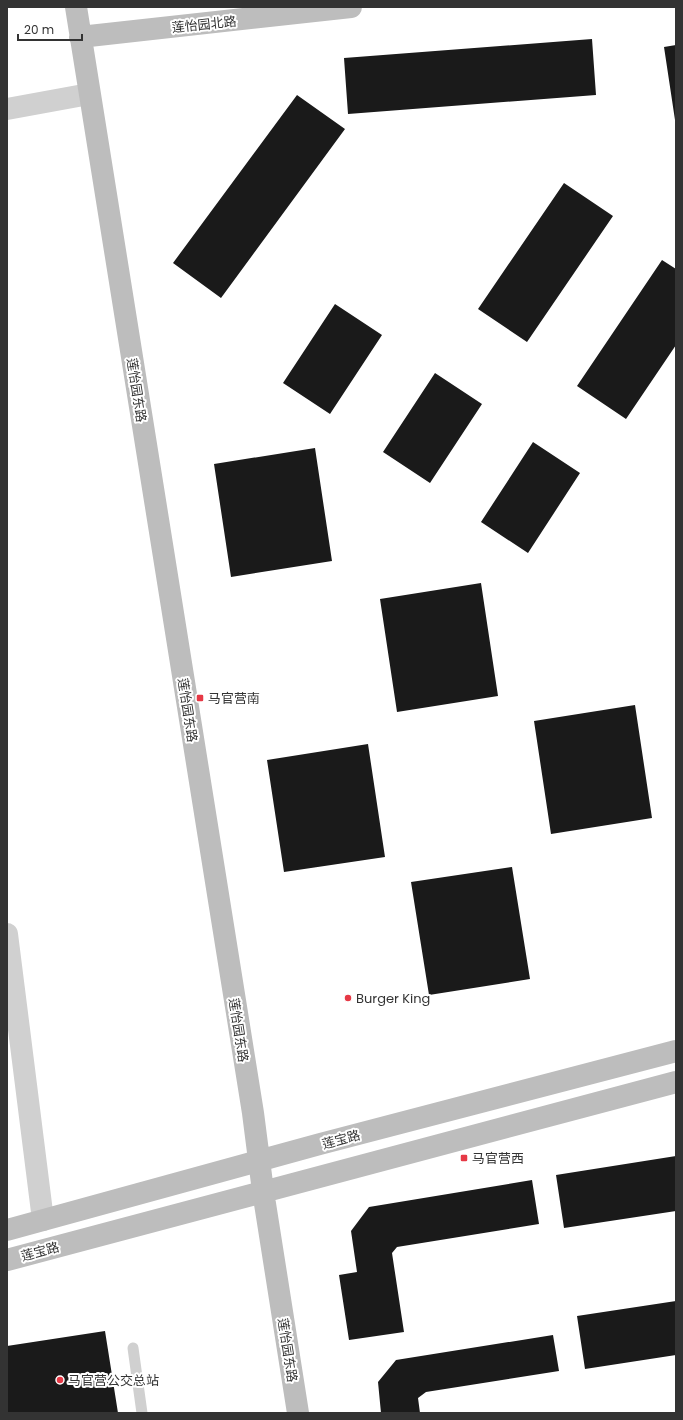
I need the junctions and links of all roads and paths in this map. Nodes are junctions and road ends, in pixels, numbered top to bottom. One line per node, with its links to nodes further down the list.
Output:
1 (76, 7): 3 (street, 莲怡园东路)
2 (351, 7): 3 (street, 莲怡园北路)
3 (80, 37): 4 (street, 莲怡园东路)
4 (90, 94): 5 (street); 9 (street, 莲怡园东路)
5 (7, 109)
6 (7, 934): 11 (street)
7 (676, 1051): 9 (street, 莲宝路)
8 (676, 1082): 10 (street, 莲宝路)
9 (259, 1162): 10 (street, 莲怡园东路); 11 (street, 莲宝路)
10 (263, 1191): 13 (street, 莲宝路); 16 (street, 莲怡园东路)
11 (43, 1220): 12 (street, 莲宝路)
12 (7, 1230)
13 (7, 1260)
14 (133, 1348): 15 (lane)
15 (142, 1413)
16 (298, 1413)

